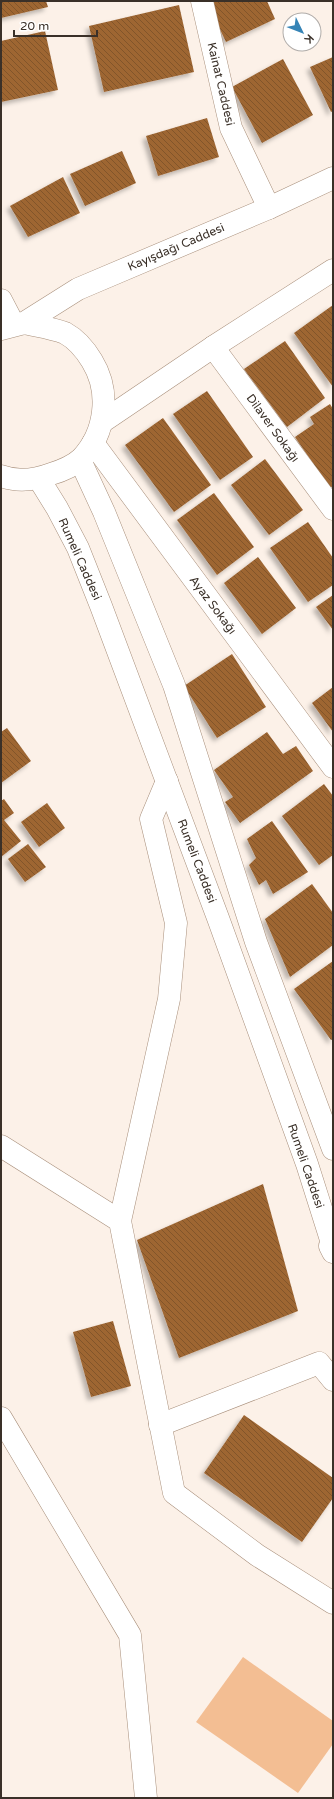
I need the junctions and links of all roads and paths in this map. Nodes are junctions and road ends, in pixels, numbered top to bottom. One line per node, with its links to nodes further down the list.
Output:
1 (202, 1): 3 (street, Kainat Caddesi)
2 (333, 178): 3 (street, Kayışdağı Caddesi)
3 (269, 208): 6 (street, Kayışdağı Caddesi)
4 (333, 270): 7 (street)
5 (1, 300): 6 (street)
6 (13, 326): 8 (street)
7 (213, 346): 8 (street); 13 (street, Dilaver Sokağı)
8 (102, 422): 9 (street)
9 (86, 452): 11 (street); 14 (street, Ayaz Sokağı); 17 (street)
10 (1, 476): 11 (street)
11 (32, 479): 12 (street); 15 (street, Rumeli Caddesi)
12 (1, 494)
13 (333, 509)
14 (333, 767)
15 (167, 781): 18 (street); 19 (street, Rumeli Caddesi)
16 (1, 1146): 18 (street)
17 (333, 1149)
18 (120, 1221): 22 (street)
19 (333, 1246)
20 (333, 1380): 22 (street)
21 (1, 1418): 24 (street)
22 (160, 1425): 23 (street)
23 (333, 1603)
24 (146, 1798)

